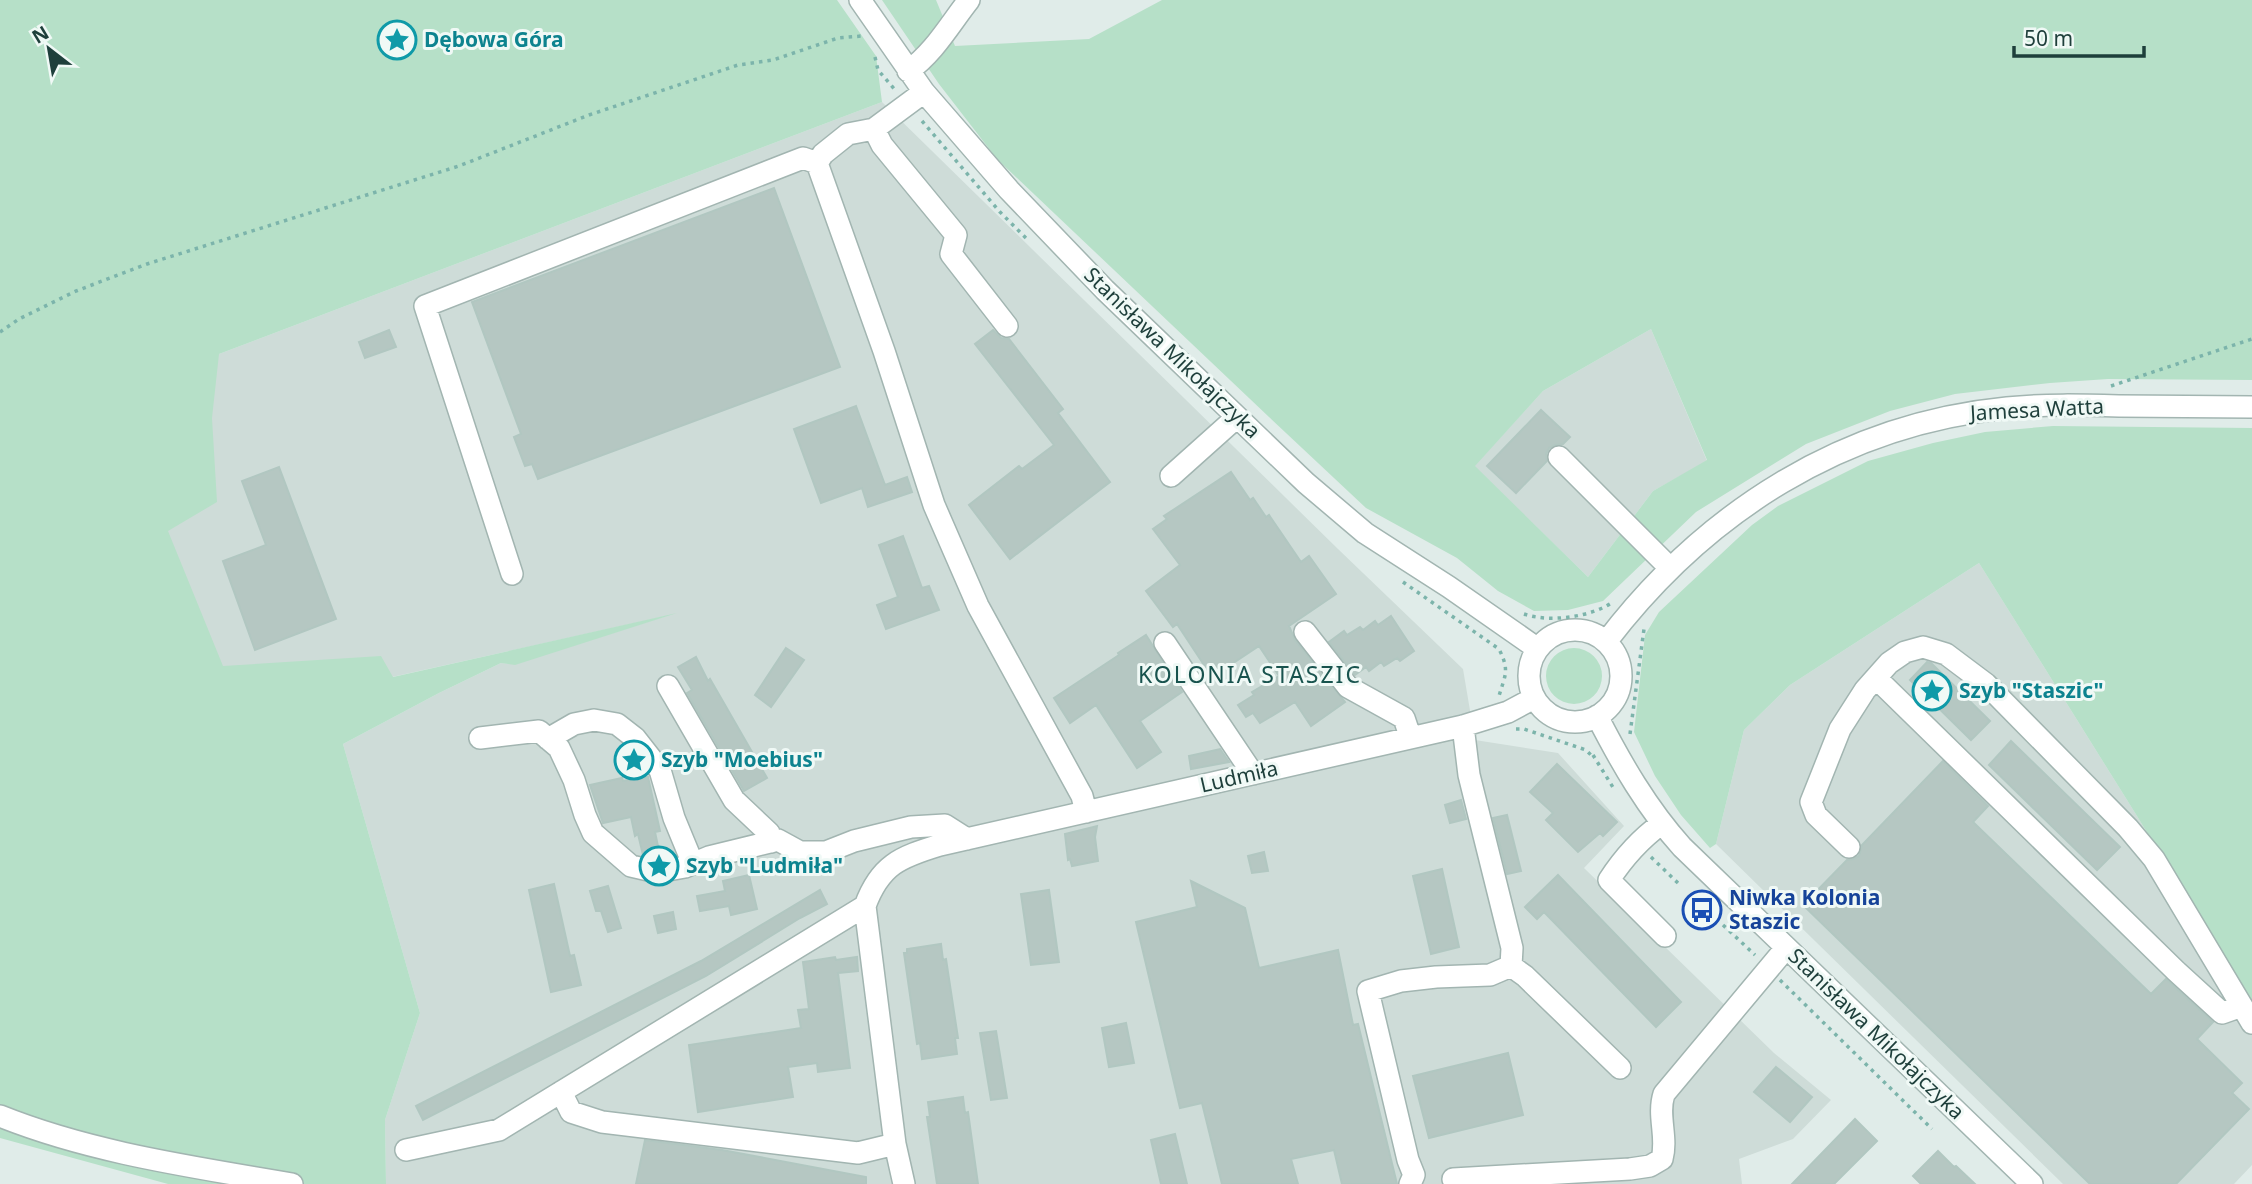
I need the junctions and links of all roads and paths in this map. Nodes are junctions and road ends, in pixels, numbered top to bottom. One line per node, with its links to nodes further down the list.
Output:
1 (860, 0): 4 (street, Stanisława Mikołajczyka)
2 (969, 0): 4 (street)
3 (871, 35): 9 (path)
4 (908, 71): 5 (street, Stanisława Mikołajczyka)
5 (924, 93): 6 (street); 13 (street, Stanisława Mikołajczyka)
6 (874, 129): 7 (street); 8 (street)
7 (817, 163): 17 (street); 37 (street)
8 (1007, 326)
9 (0, 332)
10 (2252, 339): 11 (path)
11 (2099, 389)
12 (2252, 407): 16 (street, Jamesa Watta)
13 (1237, 417): 15 (street); 24 (street, Stanisława Mikołajczyka)
14 (1559, 457): 16 (street)
15 (1171, 476)
16 (1670, 568): 22 (street, Jamesa Watta)
17 (512, 574)
18 (1611, 604): 19 (path)
19 (1515, 609)
20 (1647, 623): 31 (path)
21 (1305, 632): 32 (street)
22 (1605, 642): 24 (street); 29 (street)
23 (1165, 643): 36 (street)
24 (1538, 649): 27 (street)
25 (1876, 678): 41 (street); 49 (street); 49 (street)
26 (668, 685): 40 (street)
27 (1534, 698): 28 (street, Ludmiła); 29 (street)
28 (1503, 703): 30 (street, Ludmiła); 35 (path)
29 (1597, 716): 38 (street, Stanisława Mikołajczyka)
30 (1463, 726): 32 (street, Ludmiła); 47 (street)
31 (1630, 734)
32 (1410, 736): 36 (street, Ludmiła)
33 (480, 738): 34 (street)
34 (548, 739): 42 (street); 42 (street)
35 (1592, 756)
36 (1253, 774): 37 (street, Ludmiła)
37 (1086, 812): 39 (street, Ludmiła)
38 (1661, 824): 45 (street); 46 (street, Stanisława Mikołajczyka)
39 (967, 839): 40 (street); 43 (street, Ludmiła)
40 (772, 842): 42 (street)
41 (1849, 847)
42 (693, 864)
43 (864, 906): 51 (street); 54 (street)
44 (1723, 925): 48 (path)
45 (1665, 936)
46 (1786, 948): 48 (street); 60 (street, Stanisława Mikołajczyka)
47 (1511, 966): 50 (street); 59 (street)
48 (1769, 969): 53 (path); 56 (street)
49 (2247, 1014)
50 (1620, 1068)
51 (561, 1092): 54 (street); 55 (street)
52 (0, 1116): 57 (street)
53 (1932, 1129)
54 (895, 1144): 58 (street)
55 (406, 1150)
56 (1453, 1179)
57 (292, 1184)
58 (904, 1184)
59 (1410, 1184)
60 (2032, 1184)

